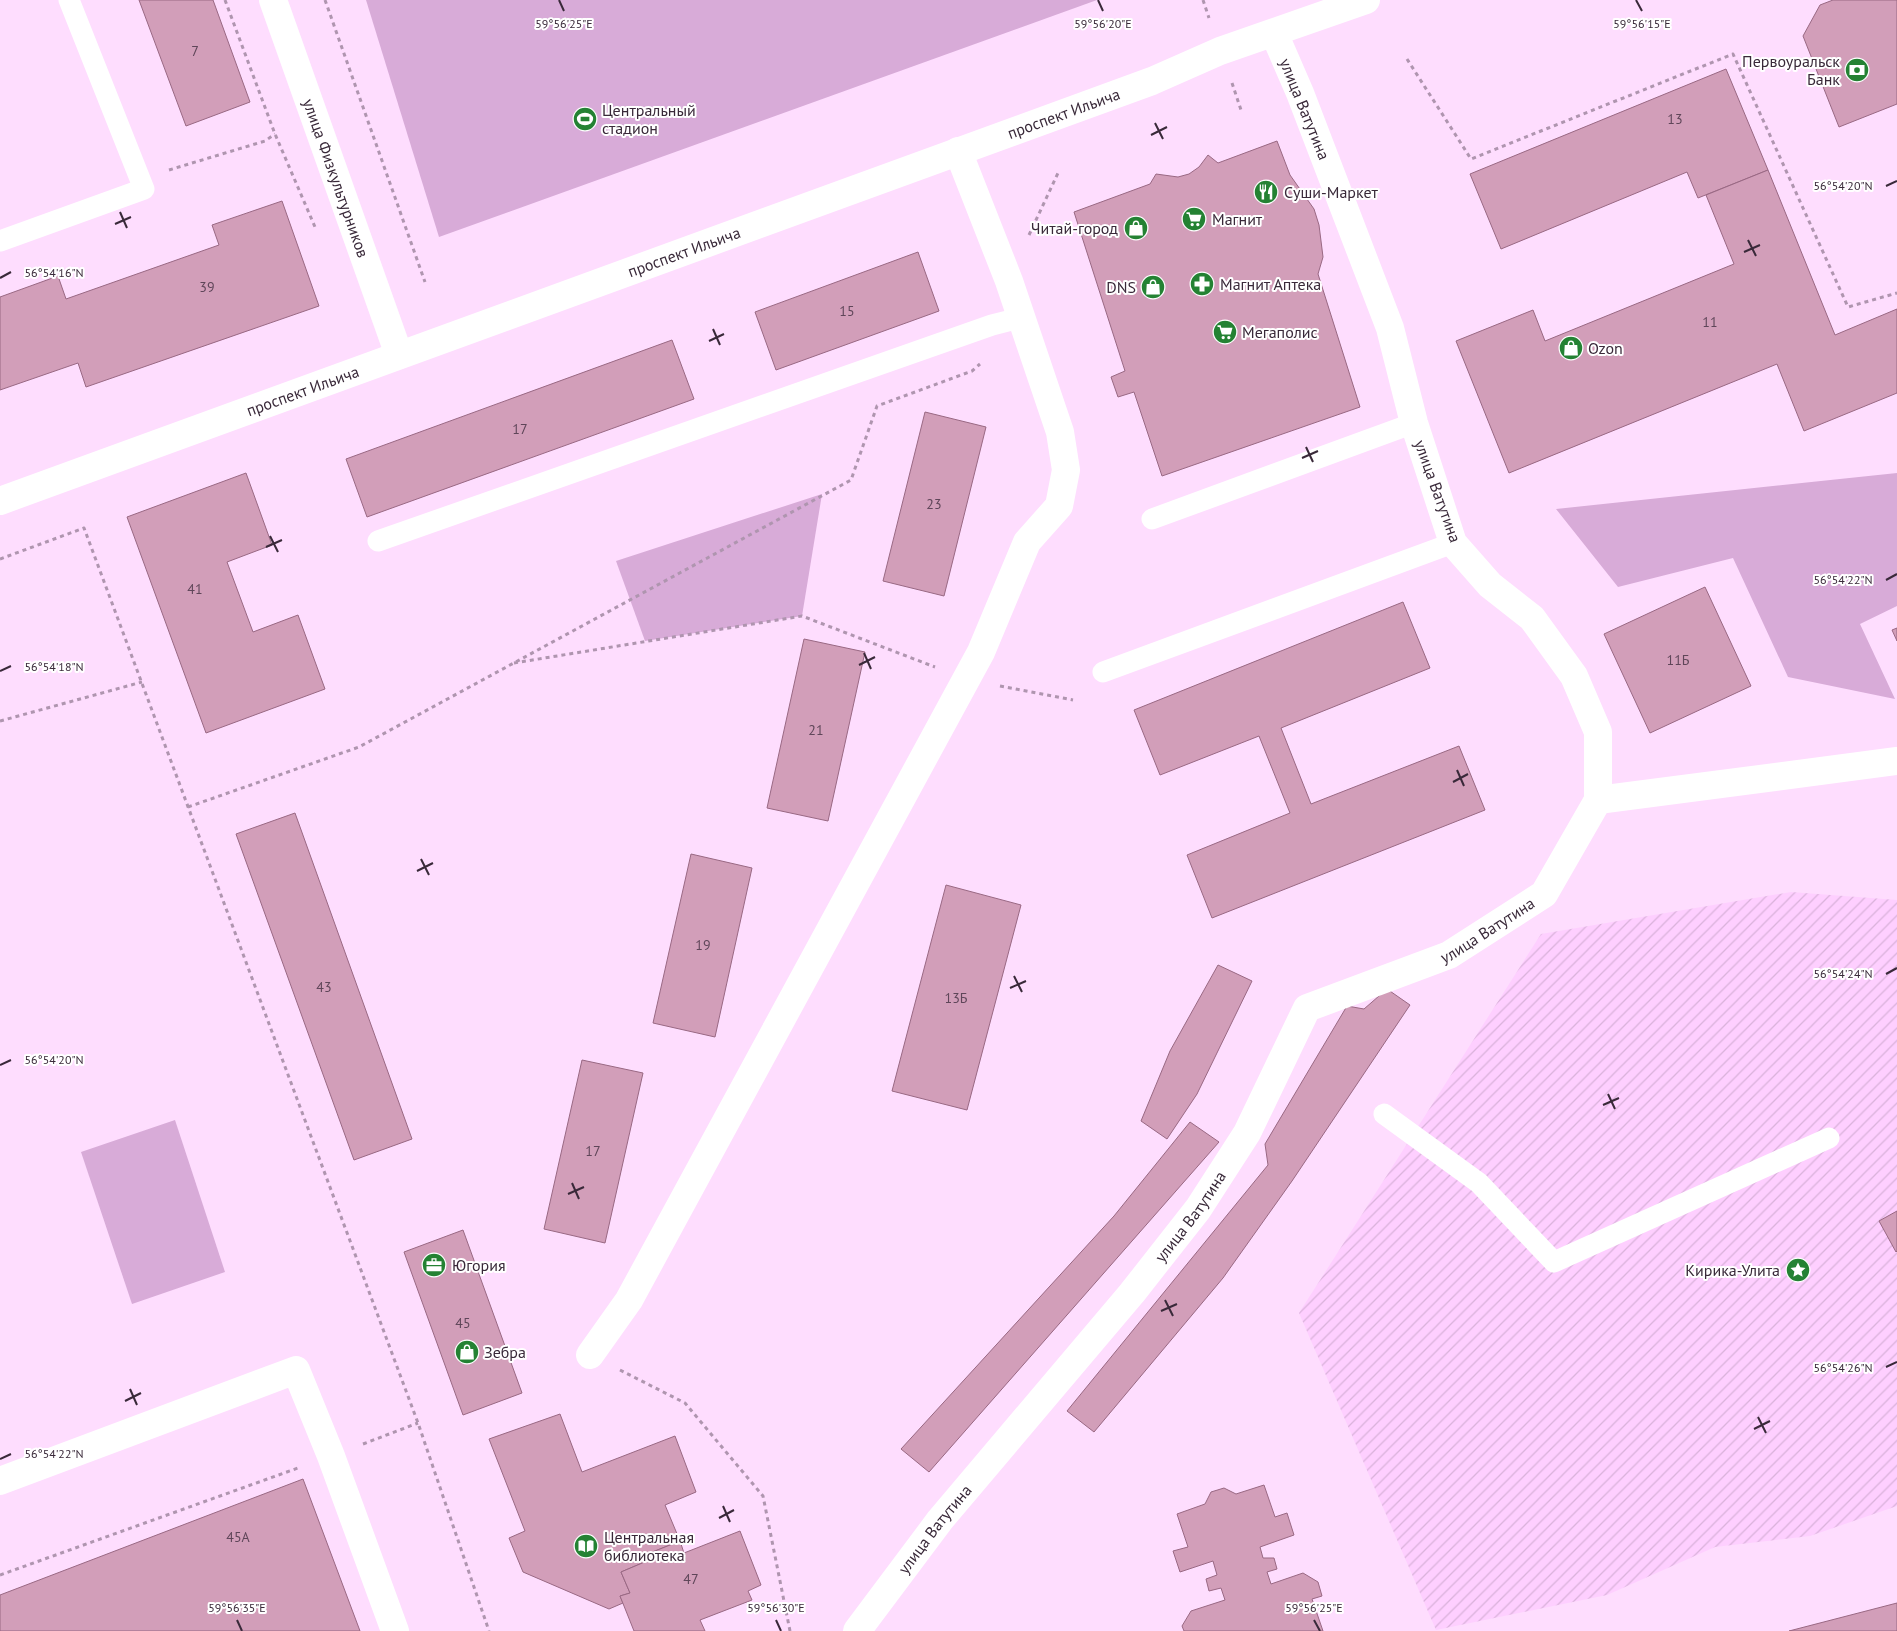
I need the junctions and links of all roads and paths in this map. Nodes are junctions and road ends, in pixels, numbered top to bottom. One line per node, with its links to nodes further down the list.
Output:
1 (69, 0): 11 (lane)
2 (225, 0): 8 (path)
3 (273, 0): 19 (street, улица Физкультурников)
4 (325, 0): 15 (path)
5 (1366, 0): 6 (street, проспект Ильича)
6 (1274, 33): 9 (street, проспект Ильича); 20 (street, улица Ватутина)
7 (1407, 59): 16 (path)
8 (275, 134): 11 (path); 12 (path)
9 (958, 151): 14 (street); 19 (street, проспект Ильича)
10 (1058, 173): 14 (path)
11 (140, 178): 13 (lane)
12 (316, 231)
13 (0, 241)
14 (1009, 281): 17 (street)
15 (426, 282)
16 (1897, 293)
17 (1020, 318): 18 (lane); 28 (street)
18 (992, 325): 23 (lane); 26 (path)
19 (398, 355): 21 (street, проспект Ильича)
20 (1414, 423): 22 (lane); 24 (street, улица Ватутина)
21 (0, 502)
22 (1152, 519)
23 (378, 541)
24 (1453, 543): 27 (lane); 33 (street, улица Ватутина)
25 (0, 559): 29 (path)
26 (510, 663): 28 (path); 34 (path)
27 (1103, 672)
28 (966, 679): 30 (path); 37 (street)
29 (142, 682): 31 (path); 34 (path)
30 (1073, 700)
31 (0, 721)
32 (1897, 761): 33 (street)
33 (1598, 800): 45 (street, улица Ватутина)
34 (188, 807): 38 (path)
35 (1384, 1114): 36 (lane)
36 (1829, 1138)
37 (590, 1355): 44 (path)
38 (418, 1423): 39 (path); 43 (path)
39 (331, 1456): 40 (street); 41 (path); 42 (street)
40 (0, 1482)
41 (0, 1575)
42 (395, 1631)
43 (489, 1631)
44 (790, 1631)
45 (857, 1631)

